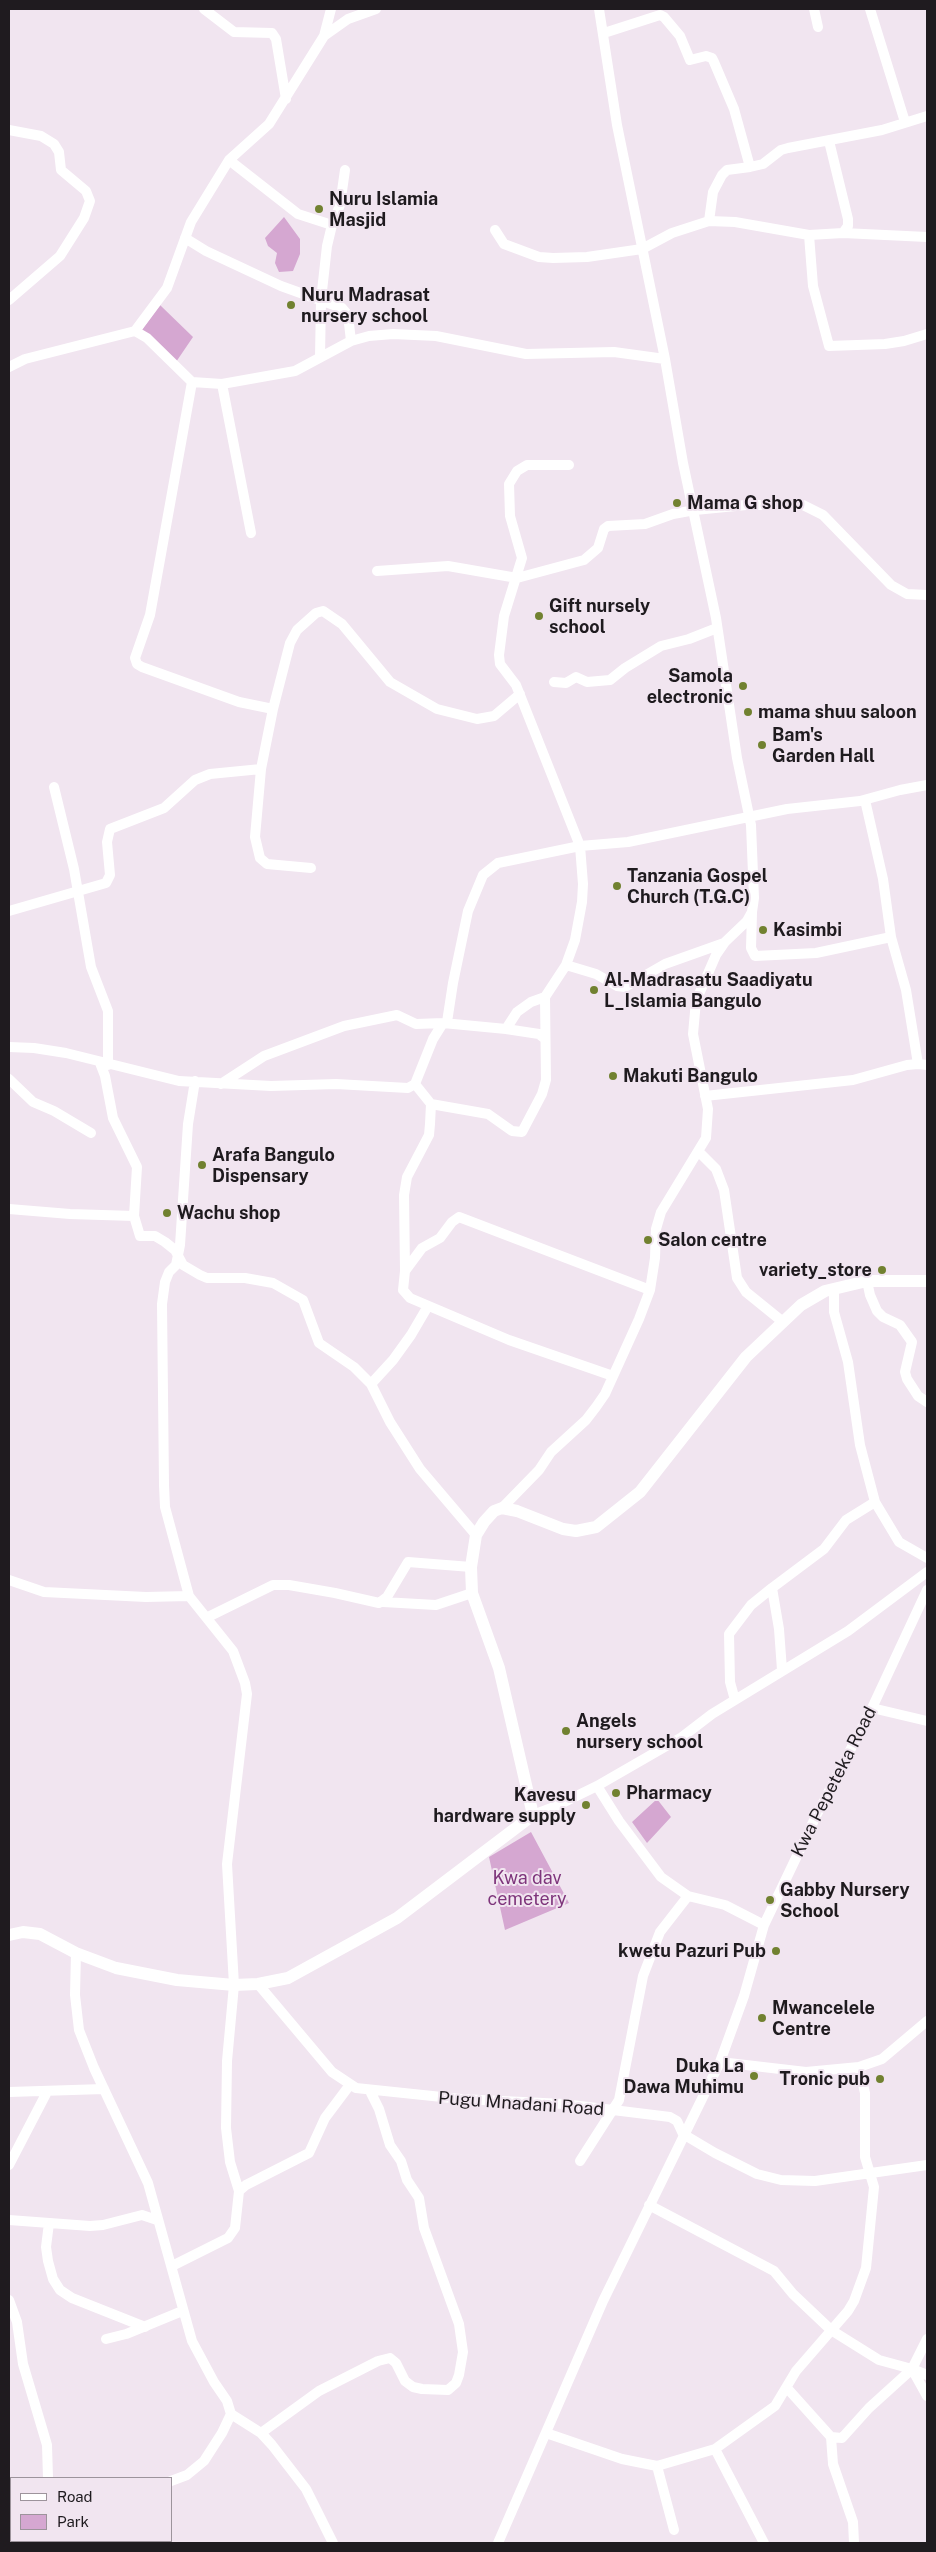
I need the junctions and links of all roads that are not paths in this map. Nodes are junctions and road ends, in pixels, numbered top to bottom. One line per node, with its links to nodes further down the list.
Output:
1 (204, 9): 10 (street)
2 (331, 9): 9 (street)
3 (376, 9): 9 (street)
4 (599, 9): 8 (street)
5 (814, 9): 7 (street)
6 (870, 9): 12 (street)
7 (818, 26)
8 (604, 33): 16 (street); 25 (street)
9 (324, 36): 10 (street)
10 (286, 99): 15 (street)
11 (927, 116): 12 (street)
12 (905, 122): 14 (street)
13 (9, 130): 26 (street)
14 (829, 141): 16 (street); 21 (street)
15 (229, 160): 19 (street); 24 (street)
16 (750, 167): 18 (street)
17 (345, 170): 19 (street)
18 (709, 221): 22 (street); 25 (street)
19 (332, 225): 27 (street)
20 (495, 230): 25 (street)
21 (844, 233): 22 (street); 23 (street)
22 (809, 235): 29 (street)
23 (927, 237)
24 (185, 238): 27 (street); 28 (street)
25 (642, 249): 32 (street)
26 (9, 300)
27 (321, 300): 30 (street); 31 (street)
28 (135, 331): 33 (street); 34 (street)
29 (927, 334)
30 (350, 341): 31 (street); 32 (street)
31 (320, 357): 35 (street)
32 (665, 358): 37 (street)
33 (10, 362)
34 (192, 382): 35 (street); 45 (street)
35 (222, 384): 38 (street)
36 (570, 464): 40 (street)
37 (695, 510): 40 (street); 41 (street); 42 (street)
38 (250, 533)
39 (377, 571): 40 (street)
40 (517, 578): 44 (street)
41 (927, 595)
42 (718, 628): 43 (street); 50 (street)
43 (554, 682)
44 (520, 694): 45 (street); 51 (street)
45 (273, 709): 46 (street)
46 (261, 770): 52 (street); 53 (street)
47 (927, 785): 49 (street)
48 (54, 787): 53 (street)
49 (865, 800): 50 (street); 56 (street)
50 (749, 816): 51 (street); 55 (street)
51 (580, 846): 58 (street); 60 (street)
52 (311, 868)
53 (78, 891): 54 (street); 64 (street)
54 (9, 911)
55 (752, 912): 56 (street); 57 (street)
56 (891, 937): 65 (street)
57 (725, 942): 58 (street); 70 (street)
58 (566, 965): 59 (street)
59 (545, 997): 61 (street); 62 (street)
60 (445, 1022): 61 (street); 68 (street); 69 (street)
61 (506, 1029): 62 (street)
62 (544, 1038): 71 (street)
63 (9, 1047): 64 (street)
64 (104, 1064): 67 (street); 75 (street)
65 (923, 1064): 70 (street)
66 (9, 1079): 72 (street)
67 (195, 1081): 68 (street); 76 (street)
68 (221, 1084): 69 (street)
69 (415, 1084): 71 (street)
70 (705, 1096): 73 (street)
71 (431, 1104): 77 (street)
72 (91, 1134)
73 (699, 1152): 81 (street); 83 (street)
74 (9, 1209): 75 (street)
75 (134, 1216): 76 (street)
76 (178, 1257): 85 (street); 97 (street)
77 (405, 1271): 81 (street); 82 (street)
78 (868, 1281): 79 (street); 80 (street); 86 (street)
79 (927, 1281)
80 (834, 1289): 83 (street); 87 (street)
81 (650, 1290): 84 (street)
82 (428, 1306): 84 (street); 85 (street)
83 (783, 1322): 88 (street)
84 (613, 1376): 88 (street)
85 (371, 1384): 89 (street)
86 (927, 1402)
87 (875, 1502): 90 (street); 94 (street)
88 (502, 1508): 89 (street)
89 (476, 1536): 91 (street)
90 (927, 1558)
91 (471, 1567): 96 (street); 98 (street)
92 (927, 1572): 100 (street)
93 (9, 1580): 97 (street)
94 (772, 1588): 100 (street); 101 (street)
95 (927, 1590): 102 (street, Kwa Pepeteka Road)
96 (472, 1593): 98 (street); 105 (street)
97 (189, 1596): 99 (street)
98 (383, 1602): 99 (street)
99 (208, 1617): 111 (street)
100 (782, 1670): 101 (street)
101 (735, 1700): 104 (street)
102 (872, 1708): 103 (street); 107 (street, Kwa Pepeteka Road)
103 (927, 1721)
104 (597, 1786): 105 (street); 106 (street)
105 (533, 1815): 110 (street)
106 (688, 1896): 107 (street); 120 (street)
107 (764, 1925): 113 (street, Kwa Pepeteka Road)
108 (9, 1935): 109 (street)
109 (76, 1953): 111 (street); 116 (street)
110 (258, 1984): 111 (street); 115 (street, Pugu Mnadani Road)
111 (234, 1985): 126 (street)
112 (927, 2021): 114 (street)
113 (720, 2062): 114 (street); 121 (street, Kwa Pepeteka Road)
114 (859, 2067): 125 (street)
115 (349, 2086): 117 (street, Pugu Mnadani Road); 126 (street)
116 (104, 2089): 119 (street); 129 (street)
117 (370, 2091): 120 (street, Pugu Mnadani Road); 143 (street)
118 (9, 2092): 119 (street)
119 (47, 2092): 123 (street)
120 (613, 2111): 121 (street, Pugu Mnadani Road); 122 (street)
121 (683, 2134): 125 (street, Pugu Mnadani Road); 127 (street, Kwa Pepeteka Road)
122 (580, 2161)
123 (9, 2165)
124 (927, 2165): 125 (street, Pugu Mnadani Road)
125 (871, 2174): 135 (street)
126 (239, 2191): 131 (street)
127 (650, 2204): 135 (street); 144 (street, Kwa Pepeteka Road)
128 (9, 2220): 130 (street)
129 (157, 2220): 130 (street); 131 (street)
130 (49, 2223): 134 (street)
131 (172, 2266): 133 (street)
132 (9, 2300): 148 (street)
133 (182, 2311): 134 (street); 142 (street)
134 (145, 2327): 136 (street)
135 (831, 2330): 138 (street); 140 (street)
136 (106, 2339)
137 (927, 2339): 138 (street)
138 (912, 2369): 139 (street); 141 (street); 145 (street)
139 (927, 2375)
140 (787, 2388): 145 (street); 146 (street)
141 (927, 2396)
142 (231, 2414): 143 (street); 149 (street)
143 (261, 2433): 151 (street)
144 (546, 2433): 147 (street); 152 (street, Kwa Pepeteka Road)
145 (831, 2437): 154 (street)
146 (715, 2449): 147 (street); 153 (street)
147 (656, 2466): 150 (street)
148 (48, 2477)
149 (172, 2481)
150 (674, 2530)
151 (333, 2543)
152 (498, 2543)
153 (764, 2543)
154 (854, 2543)

